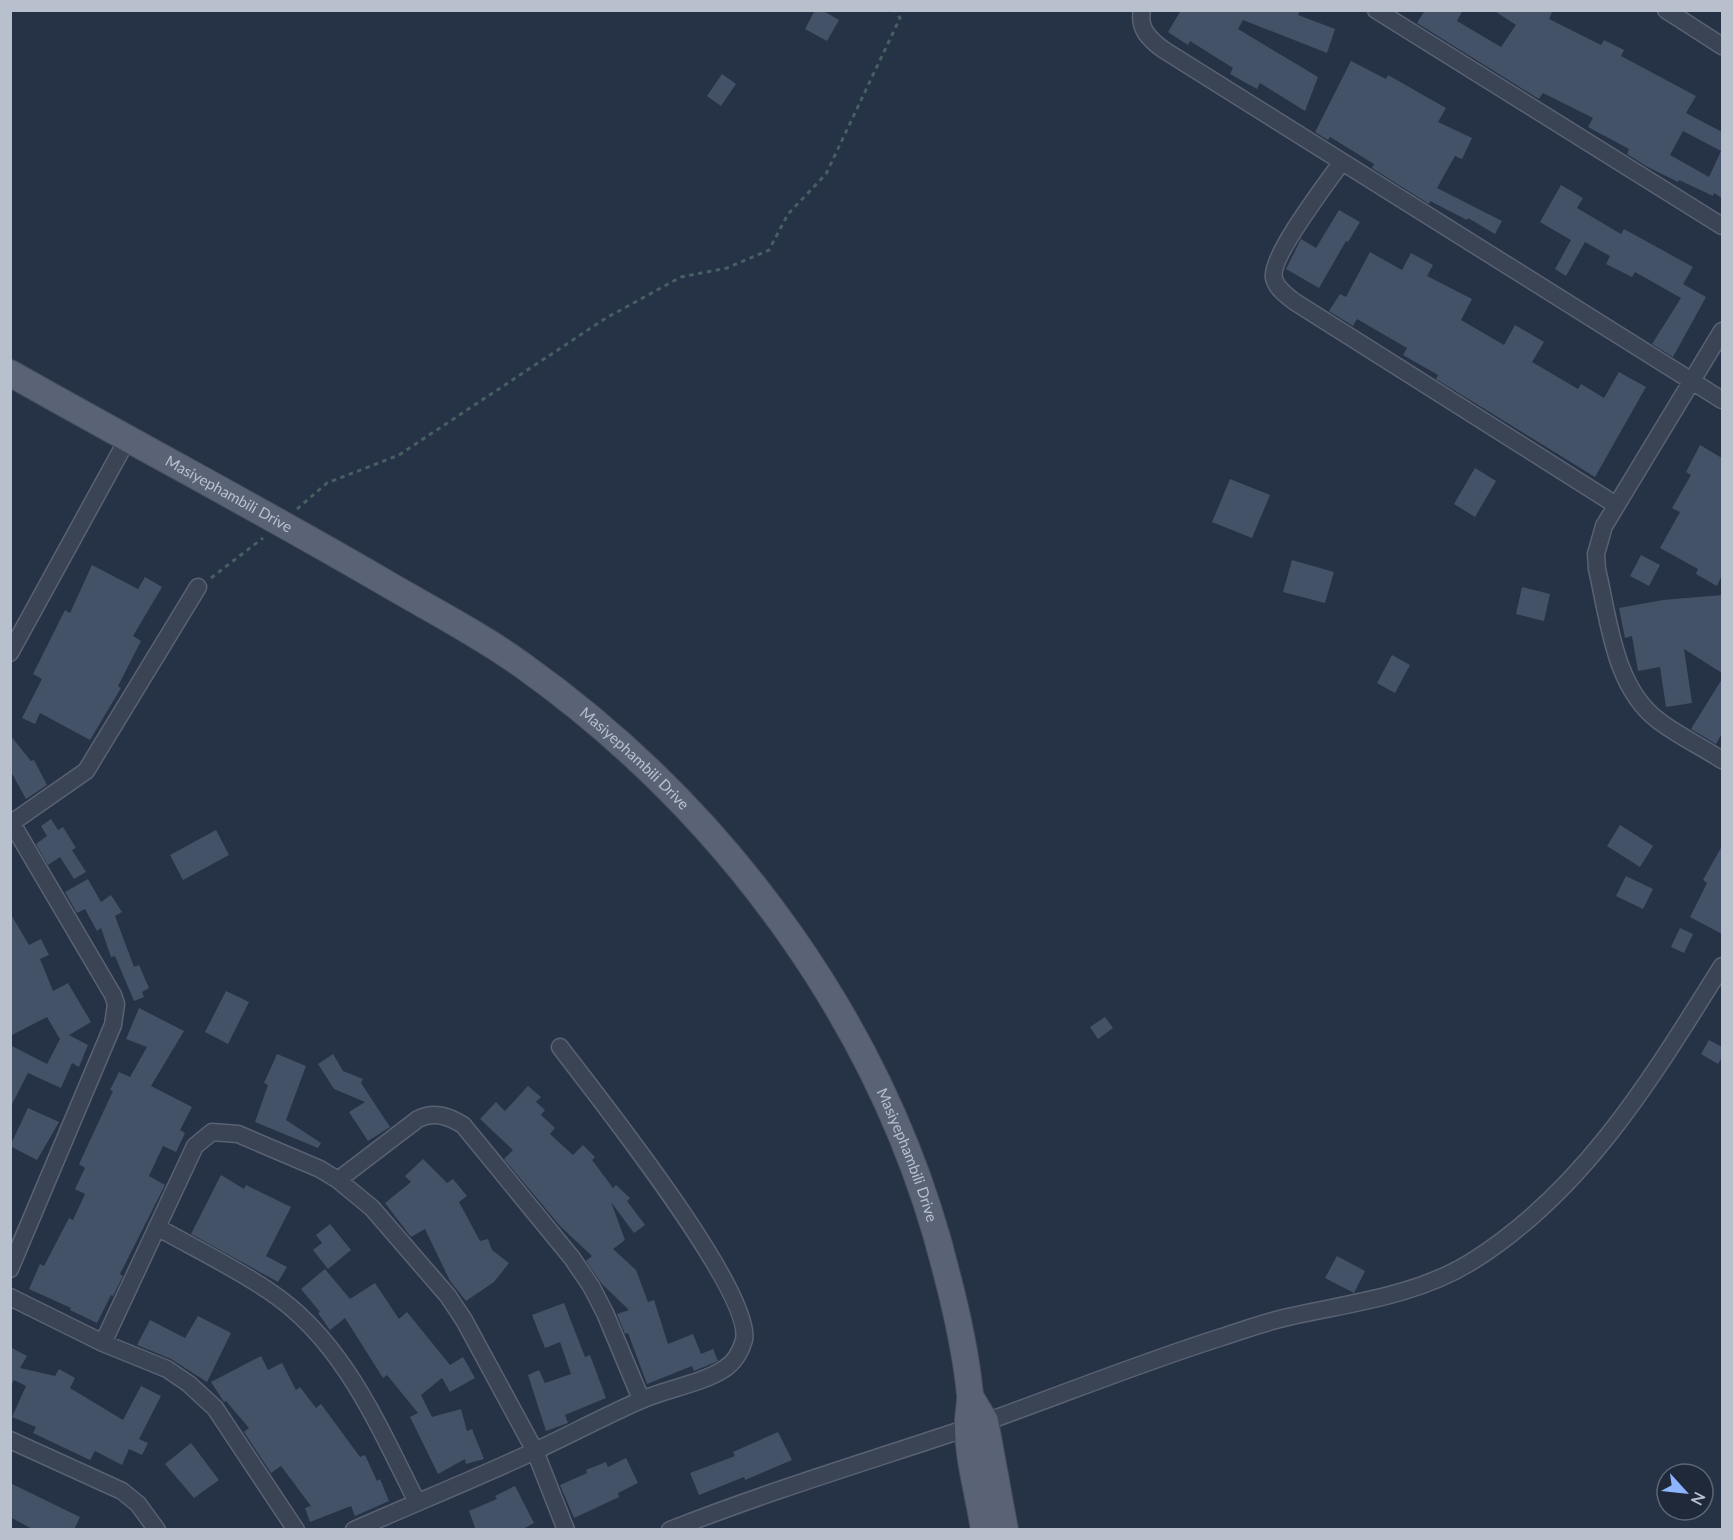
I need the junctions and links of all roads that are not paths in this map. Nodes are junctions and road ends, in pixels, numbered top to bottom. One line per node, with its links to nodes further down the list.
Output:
1 (1142, 10): 5 (street)
2 (1376, 10): 6 (street)
3 (1666, 10): 4 (street)
4 (1722, 46)
5 (1341, 163): 9 (street); 12 (street)
6 (1722, 226)
7 (1722, 331): 9 (street)
8 (10, 373): 11 (main road, Masiyephambili Drive)
9 (1692, 381): 10 (street); 12 (street)
10 (1722, 400)
11 (127, 440): 14 (street); 25 (main road, Masiyephambili Drive)
12 (1616, 505): 15 (street)
13 (198, 588): 16 (street)
14 (10, 653)
15 (1722, 760)
16 (11, 822): 21 (street)
17 (1722, 966): 25 (street)
18 (560, 1047): 24 (street)
19 (338, 1180): 20 (street); 24 (street); 27 (street)
20 (157, 1227): 23 (street); 28 (street)
21 (10, 1269)
22 (10, 1297): 23 (street)
23 (103, 1343): 30 (street)
24 (641, 1400): 27 (street)
25 (977, 1424): 33 (street); 34 (main road, Masiyephambili Drive); 35 (main road, Masiyephambili Drive)
26 (10, 1440): 29 (street)
27 (535, 1451): 28 (street); 32 (street)
28 (417, 1502): 31 (street)
29 (157, 1530)
30 (296, 1530)
31 (354, 1530)
32 (566, 1530)
33 (670, 1530)
34 (984, 1530)
35 (1005, 1530)

